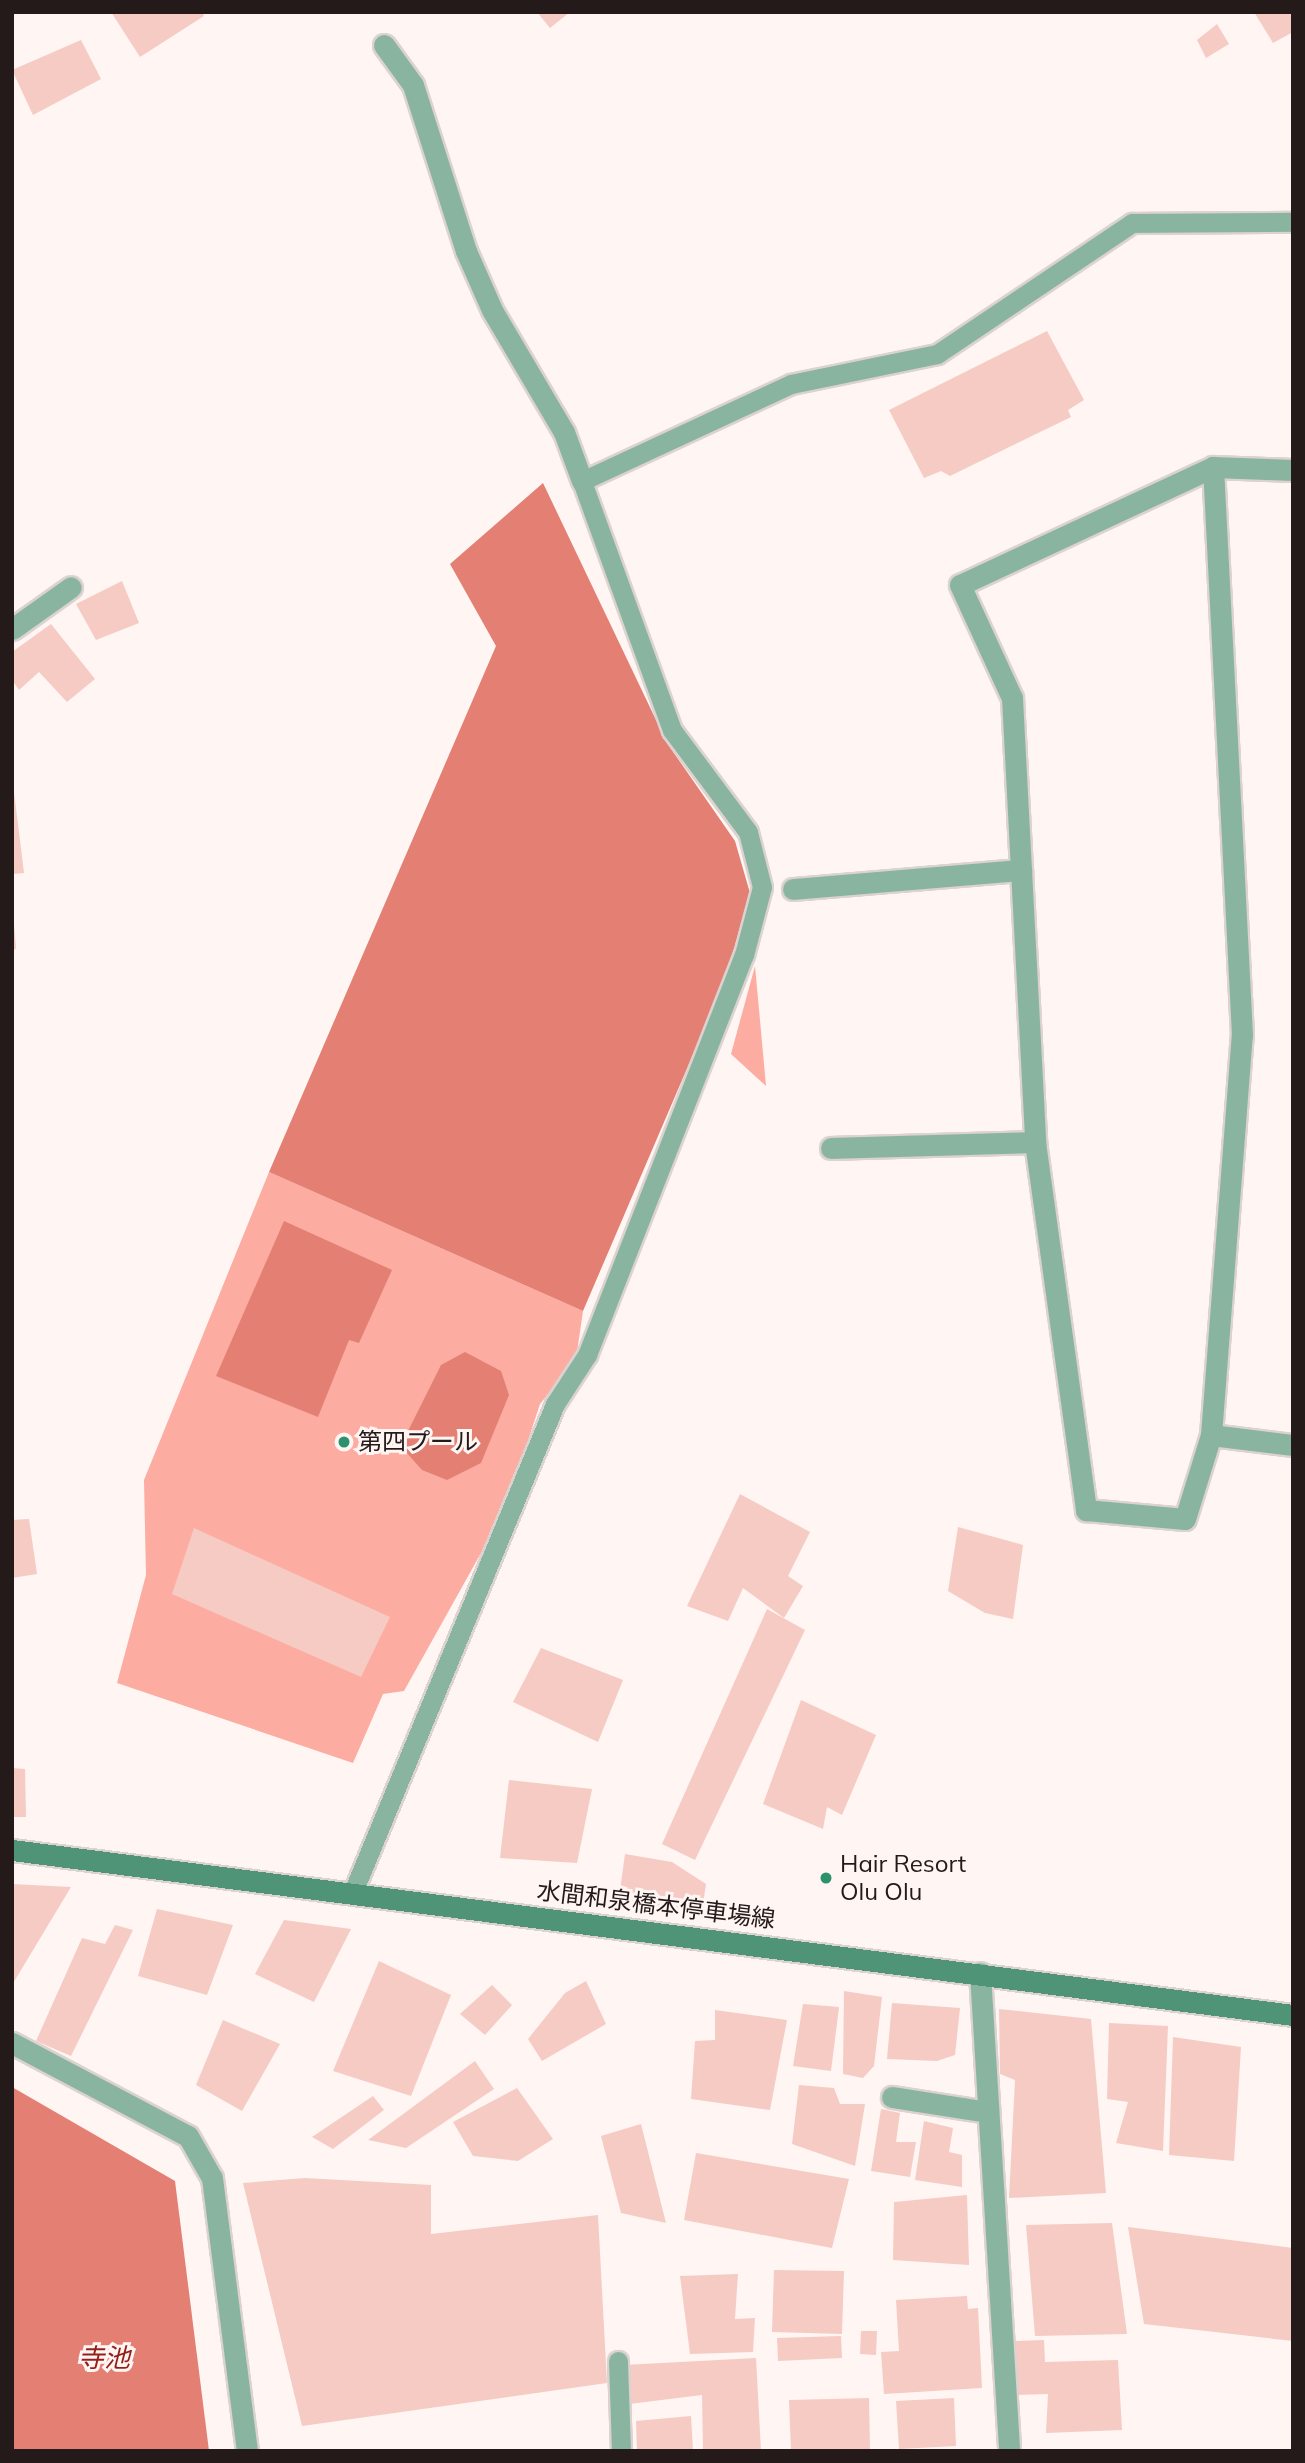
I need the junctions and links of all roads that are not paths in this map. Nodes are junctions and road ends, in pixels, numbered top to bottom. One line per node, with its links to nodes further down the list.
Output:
1 (384, 45): 5 (street)
2 (1293, 222): 5 (lane)
3 (1213, 467): 4 (street); 8 (street); 12 (street)
4 (1293, 470)
5 (582, 481): 15 (lane)
6 (71, 587): 7 (street)
7 (12, 629)
8 (1021, 870): 9 (street); 10 (street)
9 (793, 888)
10 (1035, 1142): 11 (street); 12 (street)
11 (831, 1148)
12 (1211, 1435): 13 (street)
13 (1293, 1445)
14 (12, 1850): 15 (main road, 水間和泉橋本停車場線)
15 (354, 1892): 16 (main road, 水間和泉橋本停車場線)
16 (980, 1973): 17 (main road, 水間和泉橋本停車場線); 20 (street)
17 (1293, 2015)
18 (12, 2043): 22 (street)
19 (892, 2097): 20 (street)
20 (988, 2112): 24 (street)
21 (618, 2361): 23 (lane)
22 (247, 2451)
23 (621, 2451)
24 (1009, 2451)

